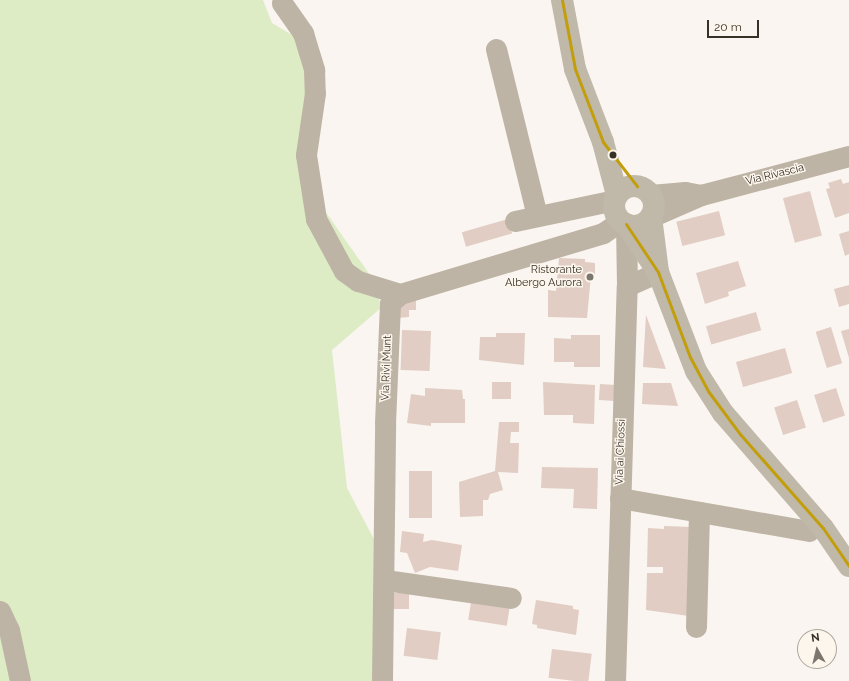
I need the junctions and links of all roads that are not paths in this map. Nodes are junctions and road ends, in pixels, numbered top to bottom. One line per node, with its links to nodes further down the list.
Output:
1 (562, 0): 4 (main road)
2 (282, 3): 15 (street)
3 (496, 49): 9 (street)
4 (603, 142): 6 (main road); 8 (main road)
5 (849, 156): 7 (street, Via Rivascia)
6 (644, 190): 7 (street, Via Rivascia); 8 (main road); 10 (main road)
7 (701, 195): 10 (street, Via Rivascia)
8 (616, 198): 9 (street); 12 (main road)
9 (537, 216): 11 (street)
10 (651, 217): 12 (main road); 13 (main road)
11 (515, 221)
12 (624, 223): 13 (main road); 14 (street, Via ai Chiossi); 15 (street)
13 (658, 272): 14 (street); 19 (main road)
14 (627, 286): 16 (street, Via ai Chiossi)
15 (400, 294): 20 (street, Via Rivi Munt)
16 (620, 498): 17 (street); 26 (street, Via ai Chiossi)
17 (699, 512): 18 (street); 23 (street)
18 (809, 531)
19 (849, 566)
20 (385, 580): 21 (street); 25 (street, Via Rivi Munt)
21 (511, 598)
22 (0, 611): 24 (street)
23 (696, 626)
24 (20, 681)
25 (382, 681)
26 (615, 681)

